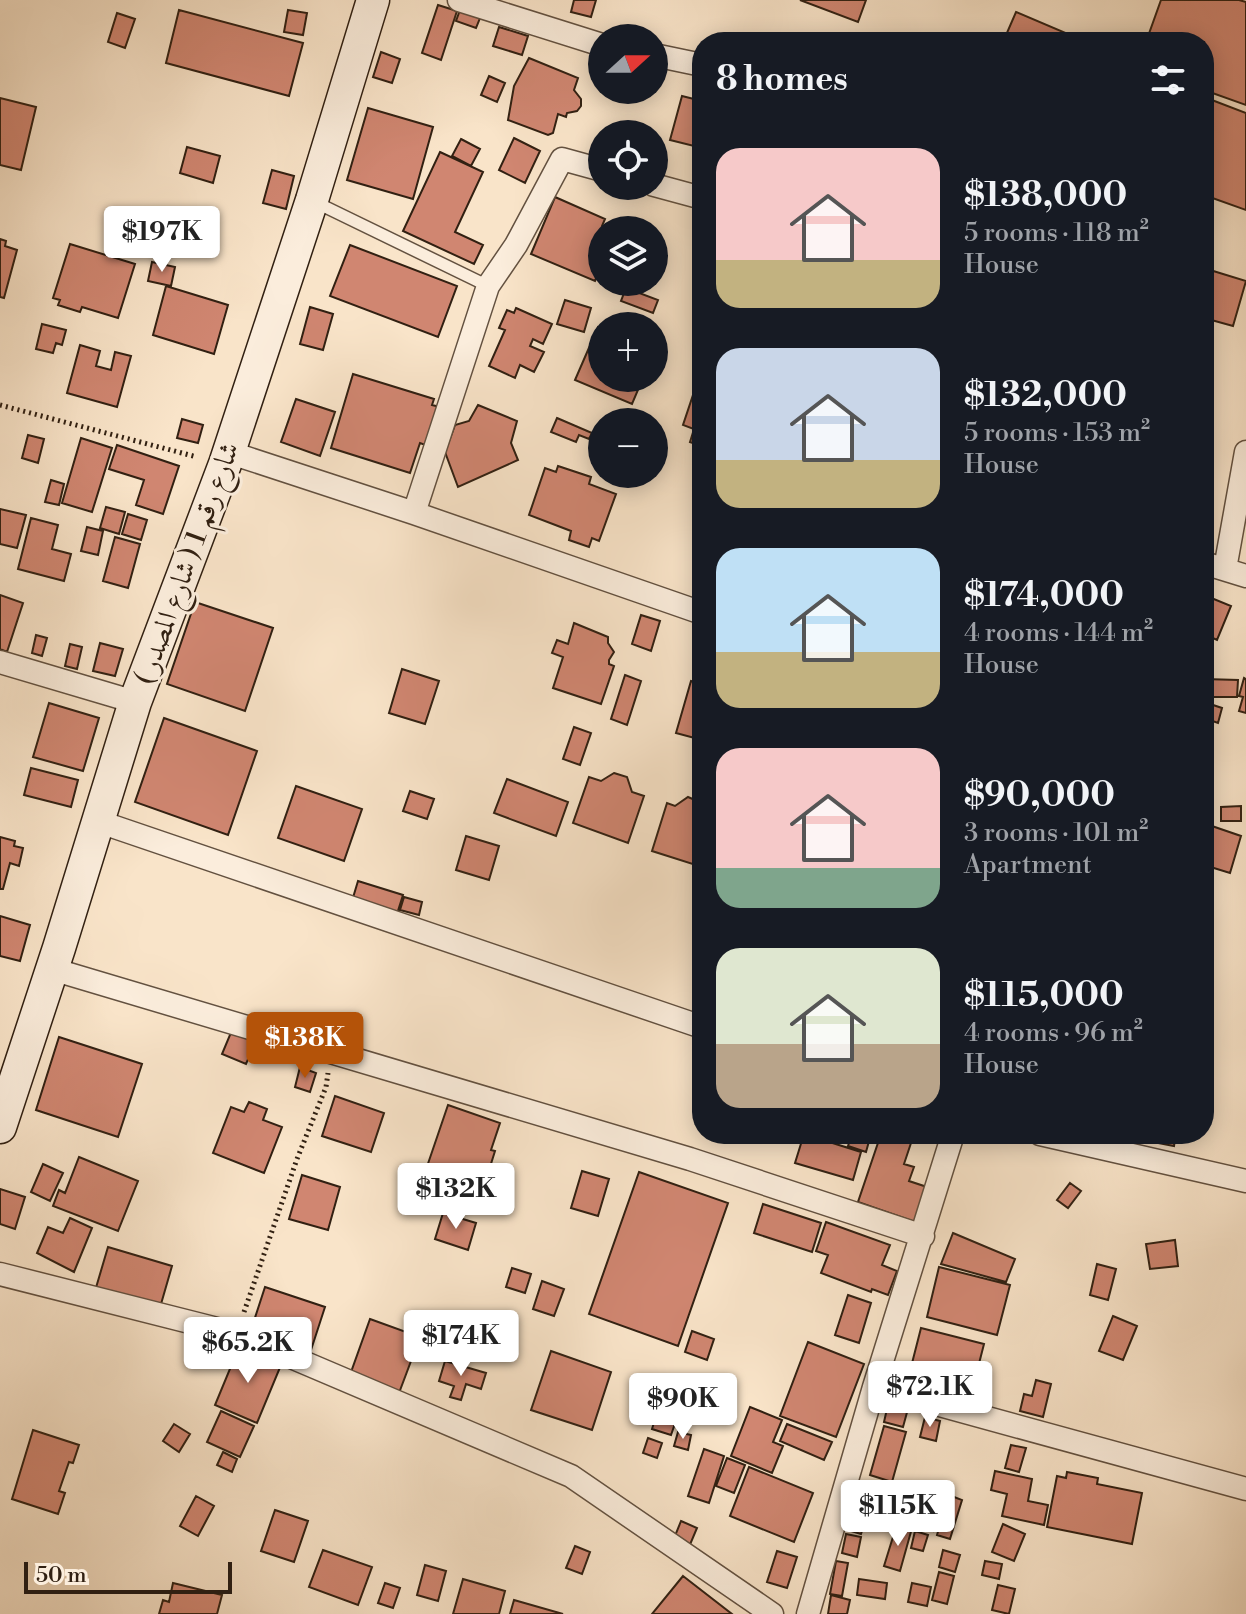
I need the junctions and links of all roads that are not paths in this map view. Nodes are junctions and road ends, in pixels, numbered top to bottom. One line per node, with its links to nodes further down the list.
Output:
1 (373, 0): 9 (street, شارع رقم 1 ( شارع المصدر ))
2 (459, 0): 3 (street)
3 (588, 41)
4 (668, 58): 5 (street)
5 (692, 63)
6 (588, 166): 10 (street)
7 (668, 189): 8 (street)
8 (692, 195)
9 (312, 200): 10 (lane); 12 (street, شارع رقم 1 ( شارع المصدر ))
10 (488, 286): 13 (street)
11 (1246, 452): 14 (street)
12 (227, 458): 13 (street); 17 (street, شارع رقم 1 ( شارع المصدر ))
13 (414, 513): 15 (street)
14 (1225, 572)
15 (692, 610)
16 (0, 662): 17 (street)
17 (135, 702): 18 (street, شارع رقم 1 ( شارع المصدر ))
18 (97, 821): 19 (street, شارع رقم 1 ( شارع المصدر )); 20 (street)
19 (52, 969): 21 (street, شارع رقم 1 ( شارع المصدر )); 25 (street)
20 (692, 1024)
21 (0, 1127)
22 (950, 1144): 25 (street)
23 (1084, 1144): 24 (street)
24 (1246, 1181)
25 (923, 1236): 27 (street)
26 (0, 1274): 29 (street)
27 (874, 1387): 28 (street); 30 (street)
28 (1246, 1489)
29 (772, 1614)
30 (808, 1614)

